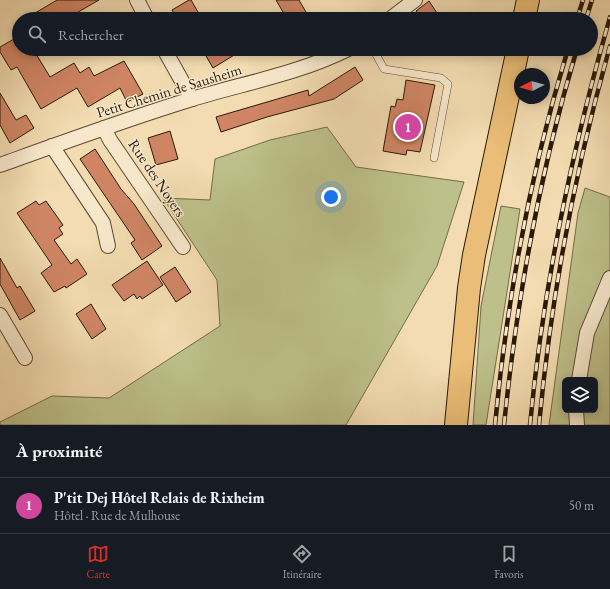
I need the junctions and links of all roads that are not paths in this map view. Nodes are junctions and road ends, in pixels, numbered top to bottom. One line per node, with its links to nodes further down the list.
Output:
1 (137, 0): 4 (street)
2 (415, 0): 5 (street)
3 (528, 0): 6 (main road)
4 (143, 12)
5 (399, 12)
6 (525, 12)
7 (168, 56): 11 (street)
8 (334, 56): 11 (street, Petit Chemin de Sausheim)
9 (377, 56): 14 (lane)
10 (516, 56): 23 (main road)
11 (192, 99): 12 (street, Petit Chemin de Sausheim)
12 (104, 128): 13 (street, Petit Chemin de Sausheim); 17 (street, Rue des Noyers)
13 (52, 146): 15 (street, Petit Chemin de Sausheim); 16 (street)
14 (434, 158)
15 (0, 165)
16 (108, 246)
17 (184, 247)
18 (610, 278): 21 (street)
19 (0, 315): 20 (street)
20 (25, 358)
21 (579, 377)
22 (576, 413): 24 (street)
23 (456, 425)
24 (577, 425)

